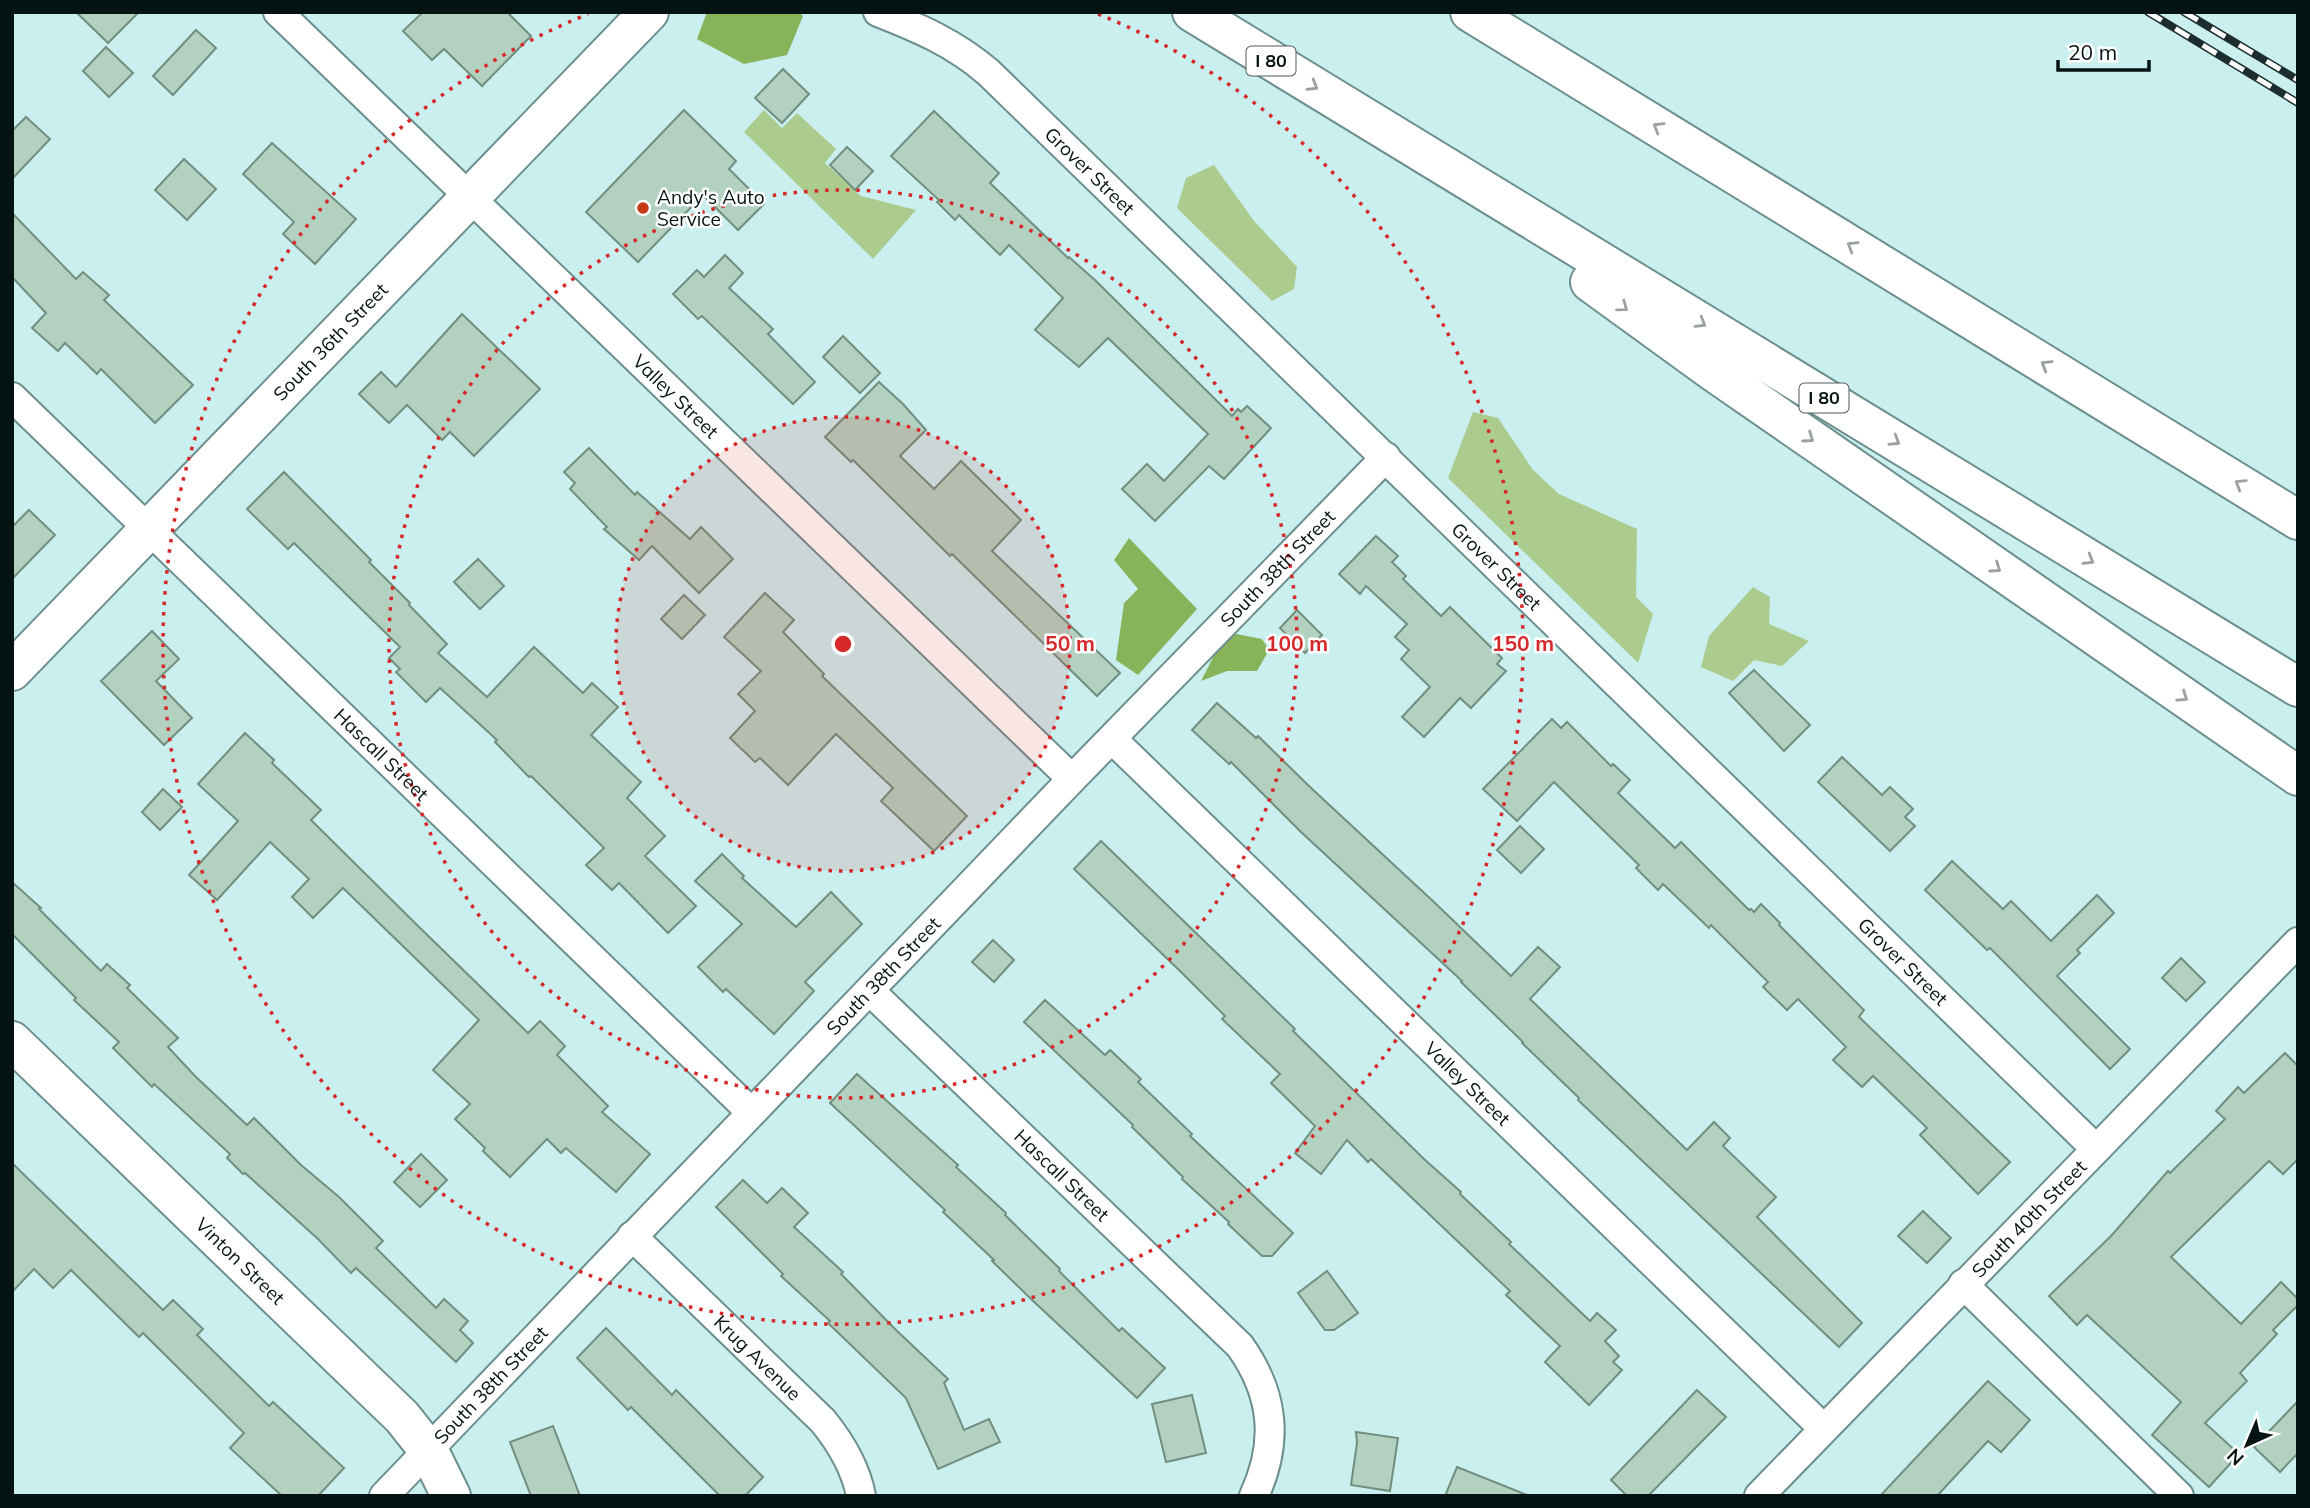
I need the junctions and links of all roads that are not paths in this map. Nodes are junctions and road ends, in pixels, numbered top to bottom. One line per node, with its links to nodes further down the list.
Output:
1 (278, 12): 7 (street, Valley Street)
2 (649, 12): 7 (main road, South 36th Street)
3 (878, 12): 9 (street, Grover Street)
4 (1192, 12): 6 (main road, I 80, one-way to 6)
5 (1470, 12): 10 (main road, one-way to 5)
6 (1349, 109): 13 (main road, I 80, one-way to 13); 15 (main road, one-way to 15)
7 (470, 198): 11 (main road, South 36th Street); 16 (street, Valley Street)
8 (12, 397): 11 (street, Hascall Street)
9 (1386, 457): 14 (street, South 38th Street); 21 (street, Grover Street)
10 (2298, 520)
11 (149, 528): 12 (main road, South 36th Street); 20 (street, Hascall Street)
12 (12, 671)
13 (2298, 687)
14 (1112, 739): 16 (street, South 38th Street); 24 (street, Valley Street)
15 (2298, 776)
16 (1072, 779): 18 (street, South 38th Street)
17 (2298, 942): 21 (street, South 40th Street)
18 (870, 990): 20 (street, South 38th Street); 29 (street, Hascall Street)
19 (12, 1041): 25 (main road, Vinton Street)
20 (751, 1112): 22 (street, South 38th Street)
21 (2096, 1149): 23 (street, South 40th Street)
22 (632, 1236): 25 (street, South 38th Street); 28 (street, Krug Avenue)
23 (1963, 1284): 24 (street, South 40th Street); 31 (street)
24 (1823, 1428): 30 (street, South 40th Street)
25 (429, 1451): 26 (street, South 38th Street); 27 (main road, Vinton Street)
26 (384, 1496)
27 (451, 1496)
28 (861, 1496)
29 (1254, 1496)
30 (1759, 1496)
31 (2179, 1496)

